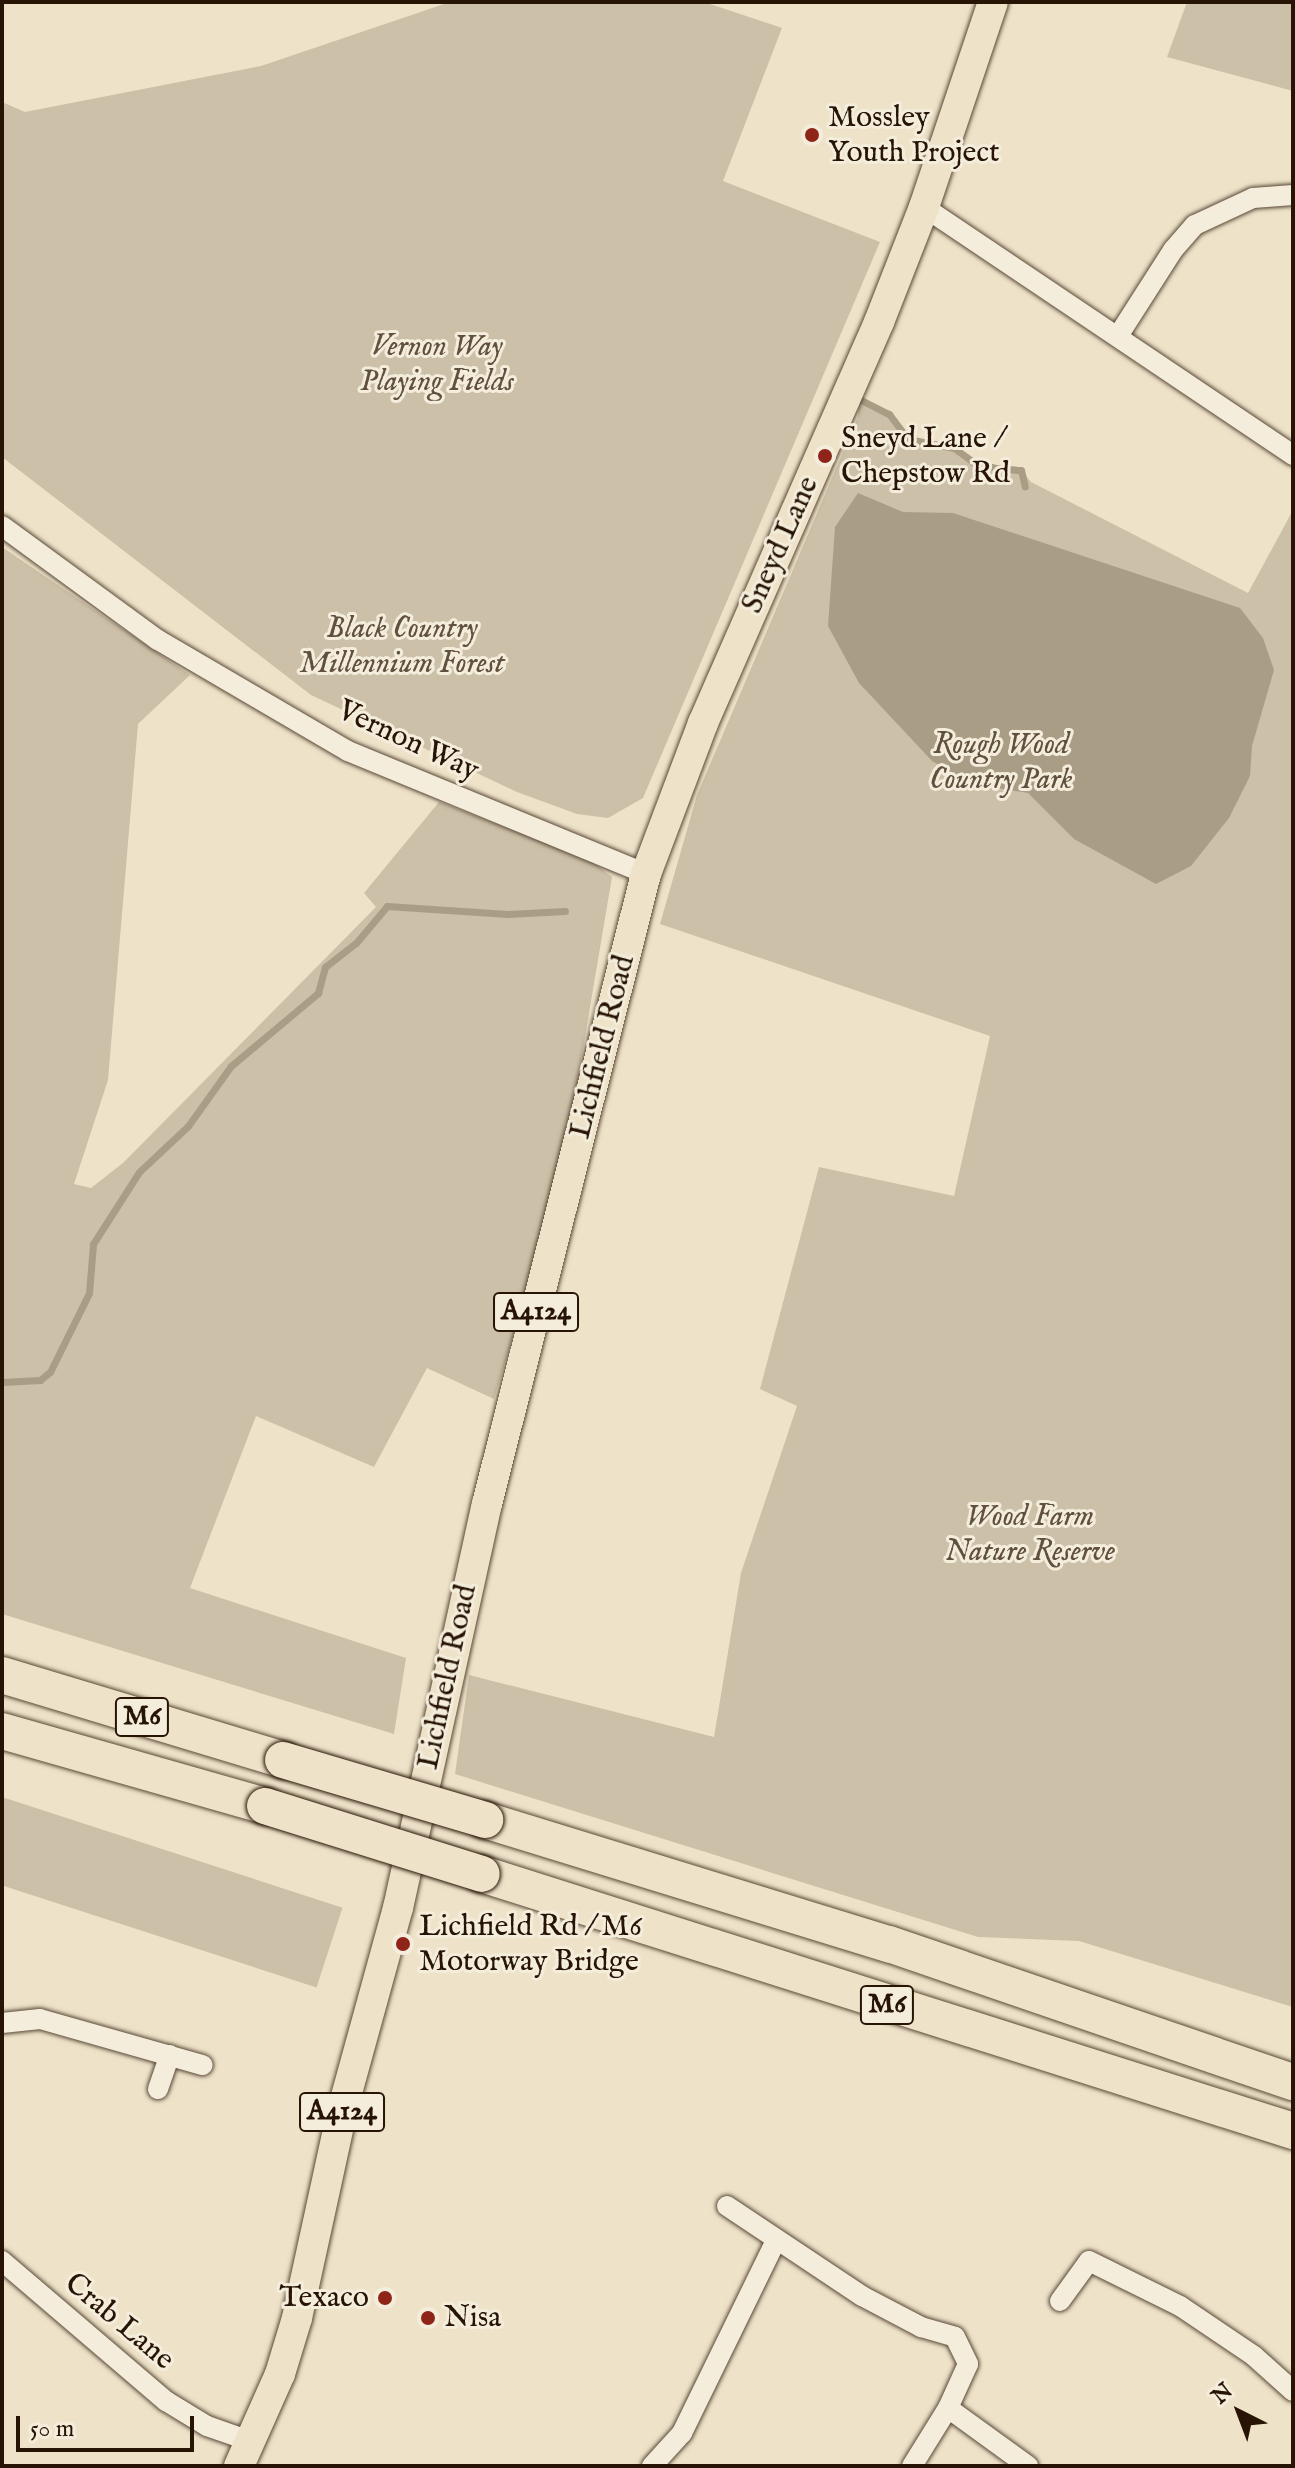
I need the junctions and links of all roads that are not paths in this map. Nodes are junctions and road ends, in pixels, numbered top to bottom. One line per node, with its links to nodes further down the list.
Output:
1 (993, 2): 3 (main road, Sneyd Lane / A4124)
2 (1293, 195): 4 (street)
3 (924, 207): 4 (street); 7 (main road, Sneyd Lane / A4124)
4 (1118, 336): 5 (street)
5 (1293, 455)
6 (2, 526): 7 (street, Vernon Way)
7 (646, 874): 8 (main road, Sneyd Lane / A4124)
8 (636, 908): 23 (main road, Lichfield Road / A4124)
9 (2, 1675): 14 (highway, M6, bridge)
10 (2, 1731): 16 (highway, M6, bridge)
11 (2, 2023): 12 (street)
12 (170, 2055): 13 (street); 15 (street)
13 (203, 2065)
14 (1293, 2082)
15 (158, 2089)
16 (1293, 2131)
17 (727, 2206): 18 (street)
18 (776, 2240): 22 (street); 25 (street)
19 (2, 2261): 23 (street, Crab Lane)
20 (1060, 2301): 21 (street)
21 (1293, 2391)
22 (948, 2408): 26 (street); 27 (street)
23 (243, 2453): 24 (main road)
24 (262, 2466)
25 (652, 2466)
26 (912, 2466)
27 (1028, 2466)

